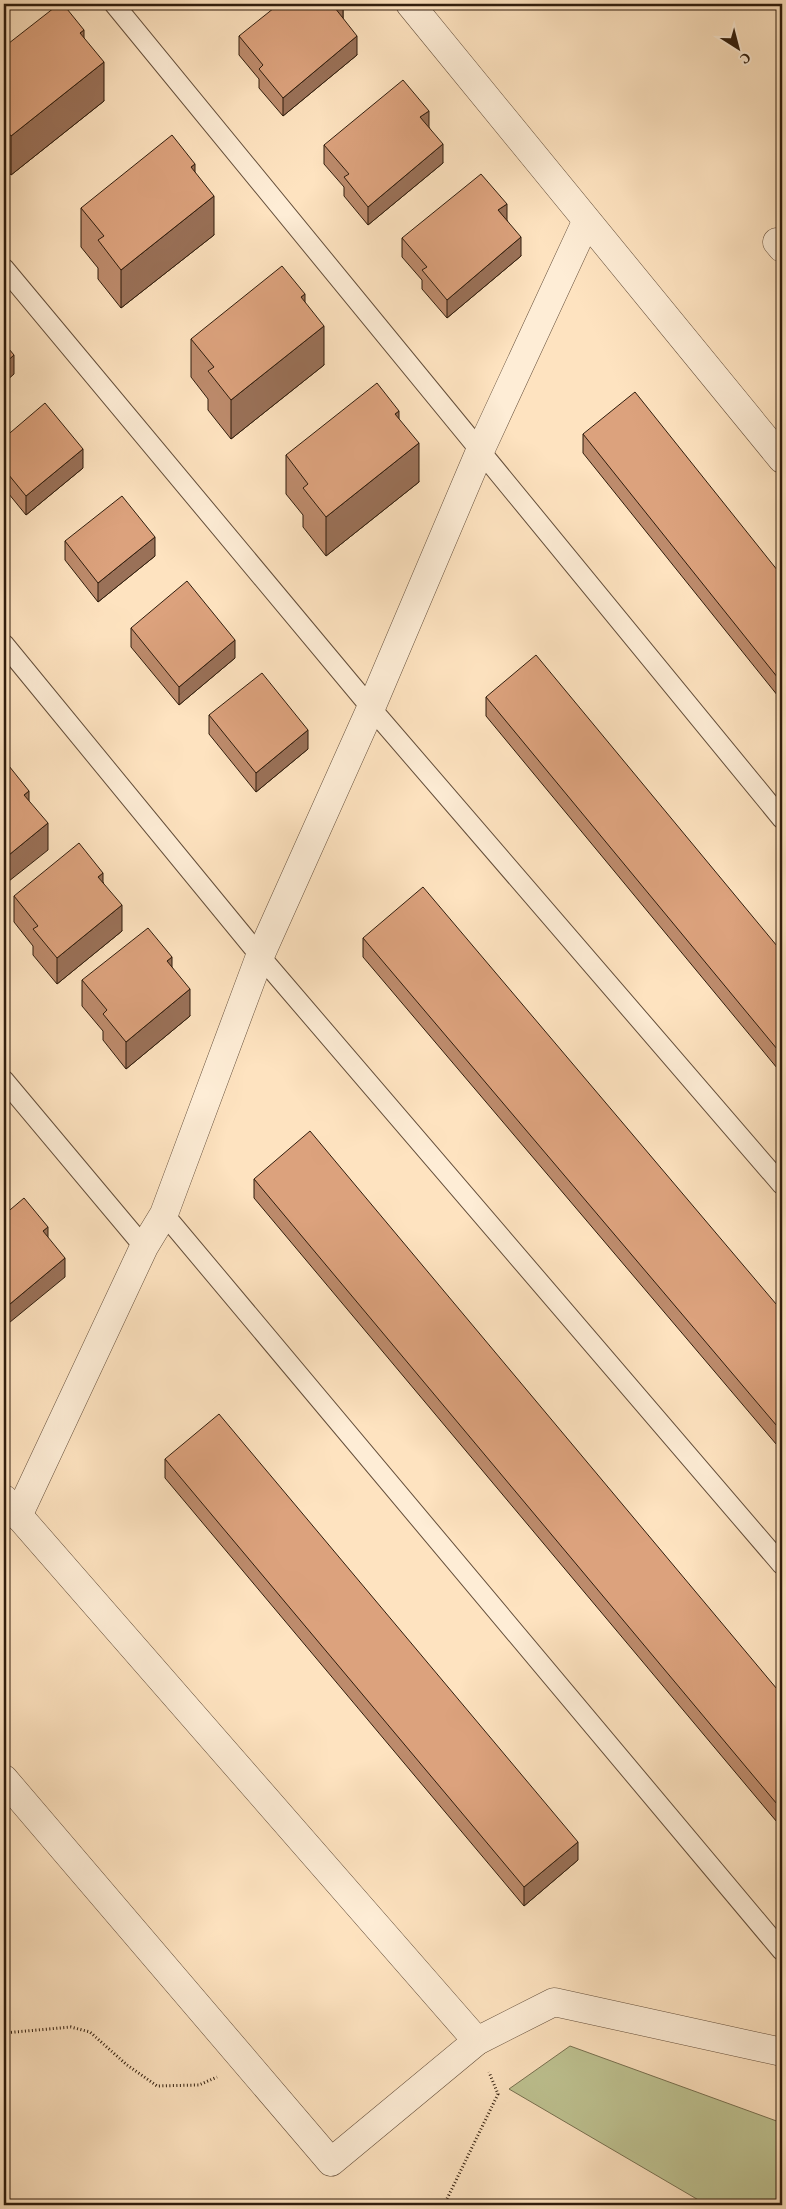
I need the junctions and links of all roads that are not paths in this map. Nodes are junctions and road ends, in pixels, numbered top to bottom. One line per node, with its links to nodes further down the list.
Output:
1 (114, 4): 5 (lane)
2 (410, 4): 3 (street)
3 (586, 222): 5 (street); 6 (street)
4 (4, 268): 8 (lane)
5 (480, 451): 8 (street); 9 (lane)
6 (782, 459)
7 (4, 644): 10 (lane)
8 (371, 708): 10 (street); 12 (lane)
9 (782, 820)
10 (260, 956): 13 (street); 16 (lane)
11 (4, 1080): 14 (lane)
12 (782, 1185)
13 (164, 1214): 14 (street); 18 (lane)
14 (144, 1247): 15 (street)
15 (11, 1508): 19 (street)
16 (782, 1565)
17 (4, 1779): 19 (street)
18 (782, 1951)
19 (477, 2041): 20 (street)
20 (782, 2052)

